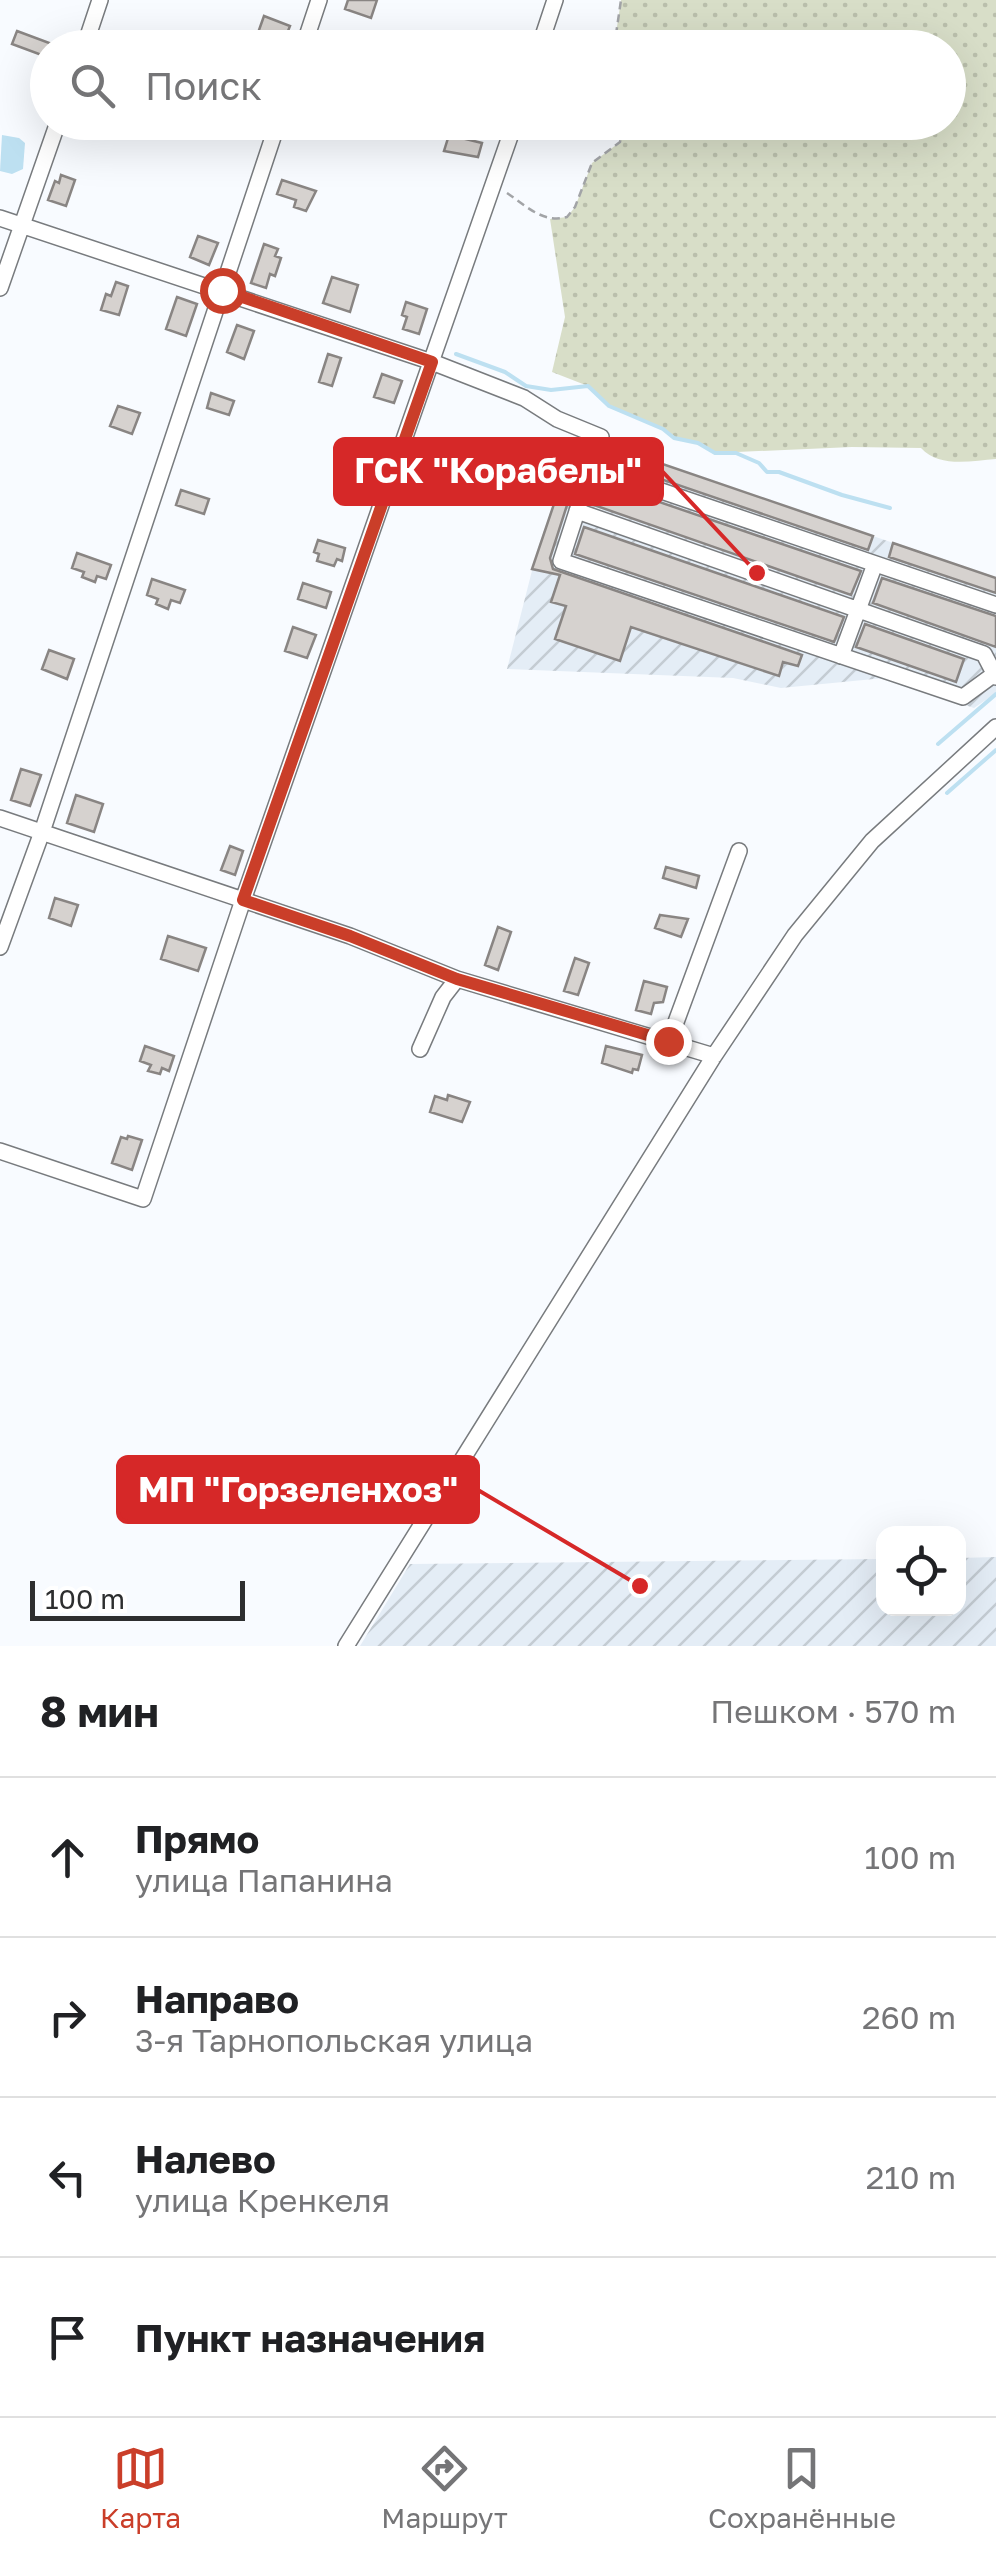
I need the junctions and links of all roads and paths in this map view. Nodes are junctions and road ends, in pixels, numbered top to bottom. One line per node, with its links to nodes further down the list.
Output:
1 (100, 0): 5 (street)
2 (319, 0): 6 (street)
3 (555, 0): 7 (street)
4 (621, 0): 8 (path)
5 (90, 30)
6 (309, 30)
7 (545, 30)
8 (617, 30)
9 (52, 140): 15 (street)
10 (272, 140): 17 (street)
11 (509, 140): 13 (street)
12 (620, 140): 13 (path)
13 (495, 184): 18 (street)
14 (0, 218): 15 (street)
15 (22, 226): 16 (street); 17 (street)
16 (0, 288)
17 (222, 290): 18 (street); 28 (street)
18 (432, 362): 19 (street); 30 (street)
19 (592, 467): 20 (street); 21 (street)
20 (577, 511): 23 (street); 24 (street)
21 (876, 564): 22 (street); 23 (street)
22 (996, 605)
23 (860, 610): 24 (street); 25 (street)
24 (841, 656): 25 (street)
25 (994, 676)
26 (996, 726): 35 (street)
27 (0, 818): 28 (street)
28 (42, 832): 30 (street); 31 (street)
29 (740, 851): 33 (street)
30 (243, 900): 32 (street); 36 (street)
31 (0, 947)
32 (457, 979): 33 (street); 34 (street)
33 (668, 1041): 35 (street)
34 (420, 1049)
35 (714, 1056): 37 (street)
36 (0, 1151)
37 (346, 1646)

